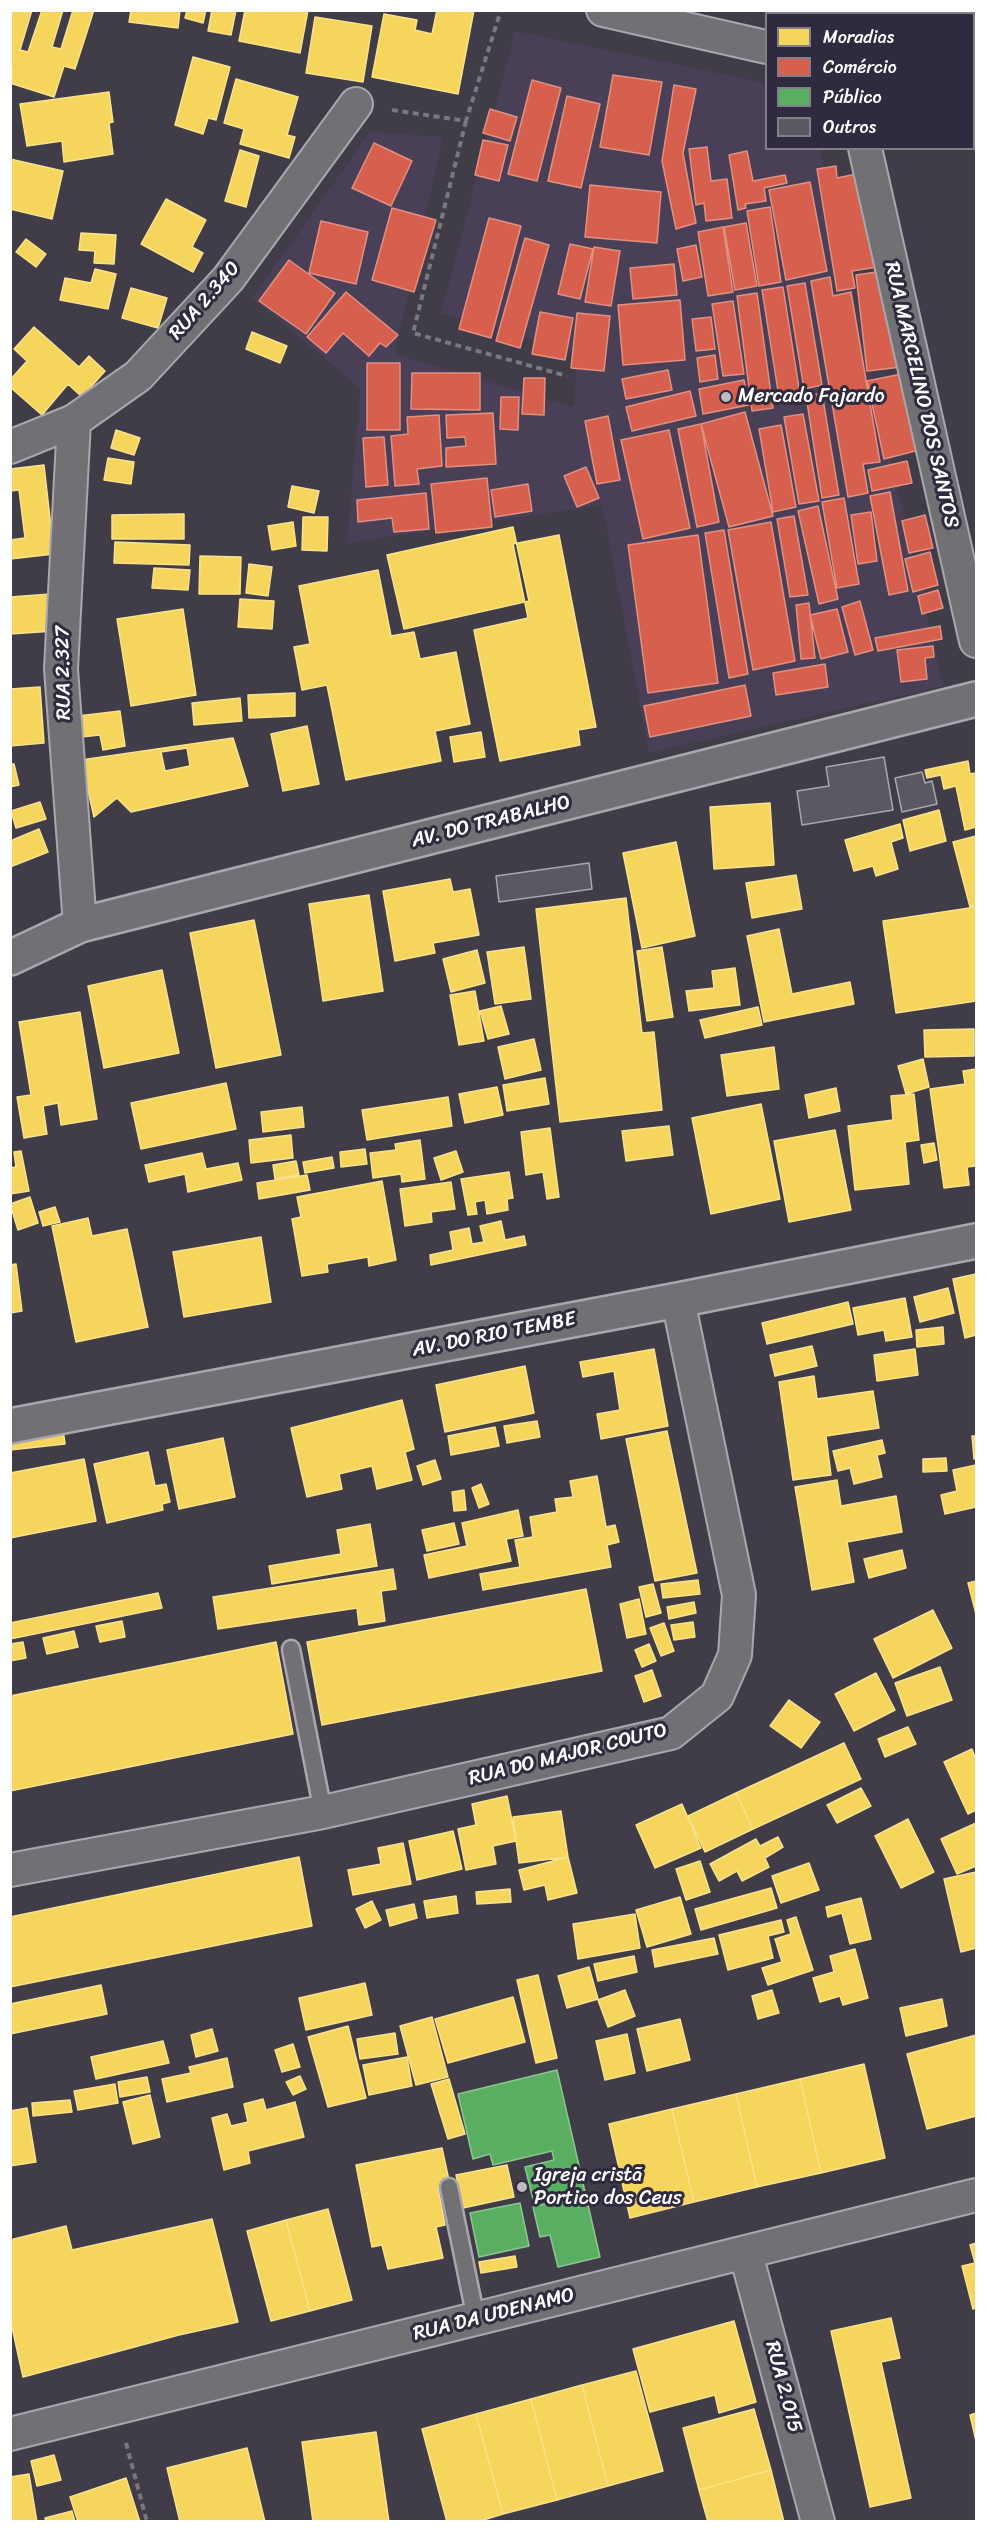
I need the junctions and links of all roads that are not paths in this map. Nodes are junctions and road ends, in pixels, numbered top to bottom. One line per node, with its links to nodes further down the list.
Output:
1 (603, 10): 2 (street)
2 (765, 47)
3 (356, 104): 5 (street, RUA 2.340)
4 (865, 150): 7 (street, RUA MARCELINO DOS SANTOS)
5 (74, 421): 6 (street, RUA 2.340); 9 (street, RUA 2.327)
6 (10, 447)
7 (976, 641)
8 (976, 699): 9 (main road, AV. DO TRABALHO)
9 (80, 925): 10 (main road, AV. DO TRABALHO)
10 (10, 958)
11 (976, 1241): 12 (main road, AV. DO RIO TEMBE)
12 (678, 1300): 13 (main road, AV. DO RIO TEMBE); 15 (street, RUA DO MAJOR COUTO)
13 (10, 1426)
14 (291, 1649): 15 (lane)
15 (323, 1812): 16 (street, RUA DO MAJOR COUTO)
16 (10, 1870)
17 (449, 2187): 20 (lane)
18 (976, 2195): 19 (street, RUA DA UDENAMO)
19 (746, 2254): 20 (street, RUA DA UDENAMO); 22 (street, RUA 2.015)
20 (476, 2319): 21 (street, RUA DA UDENAMO)
21 (10, 2434)
22 (818, 2522)

